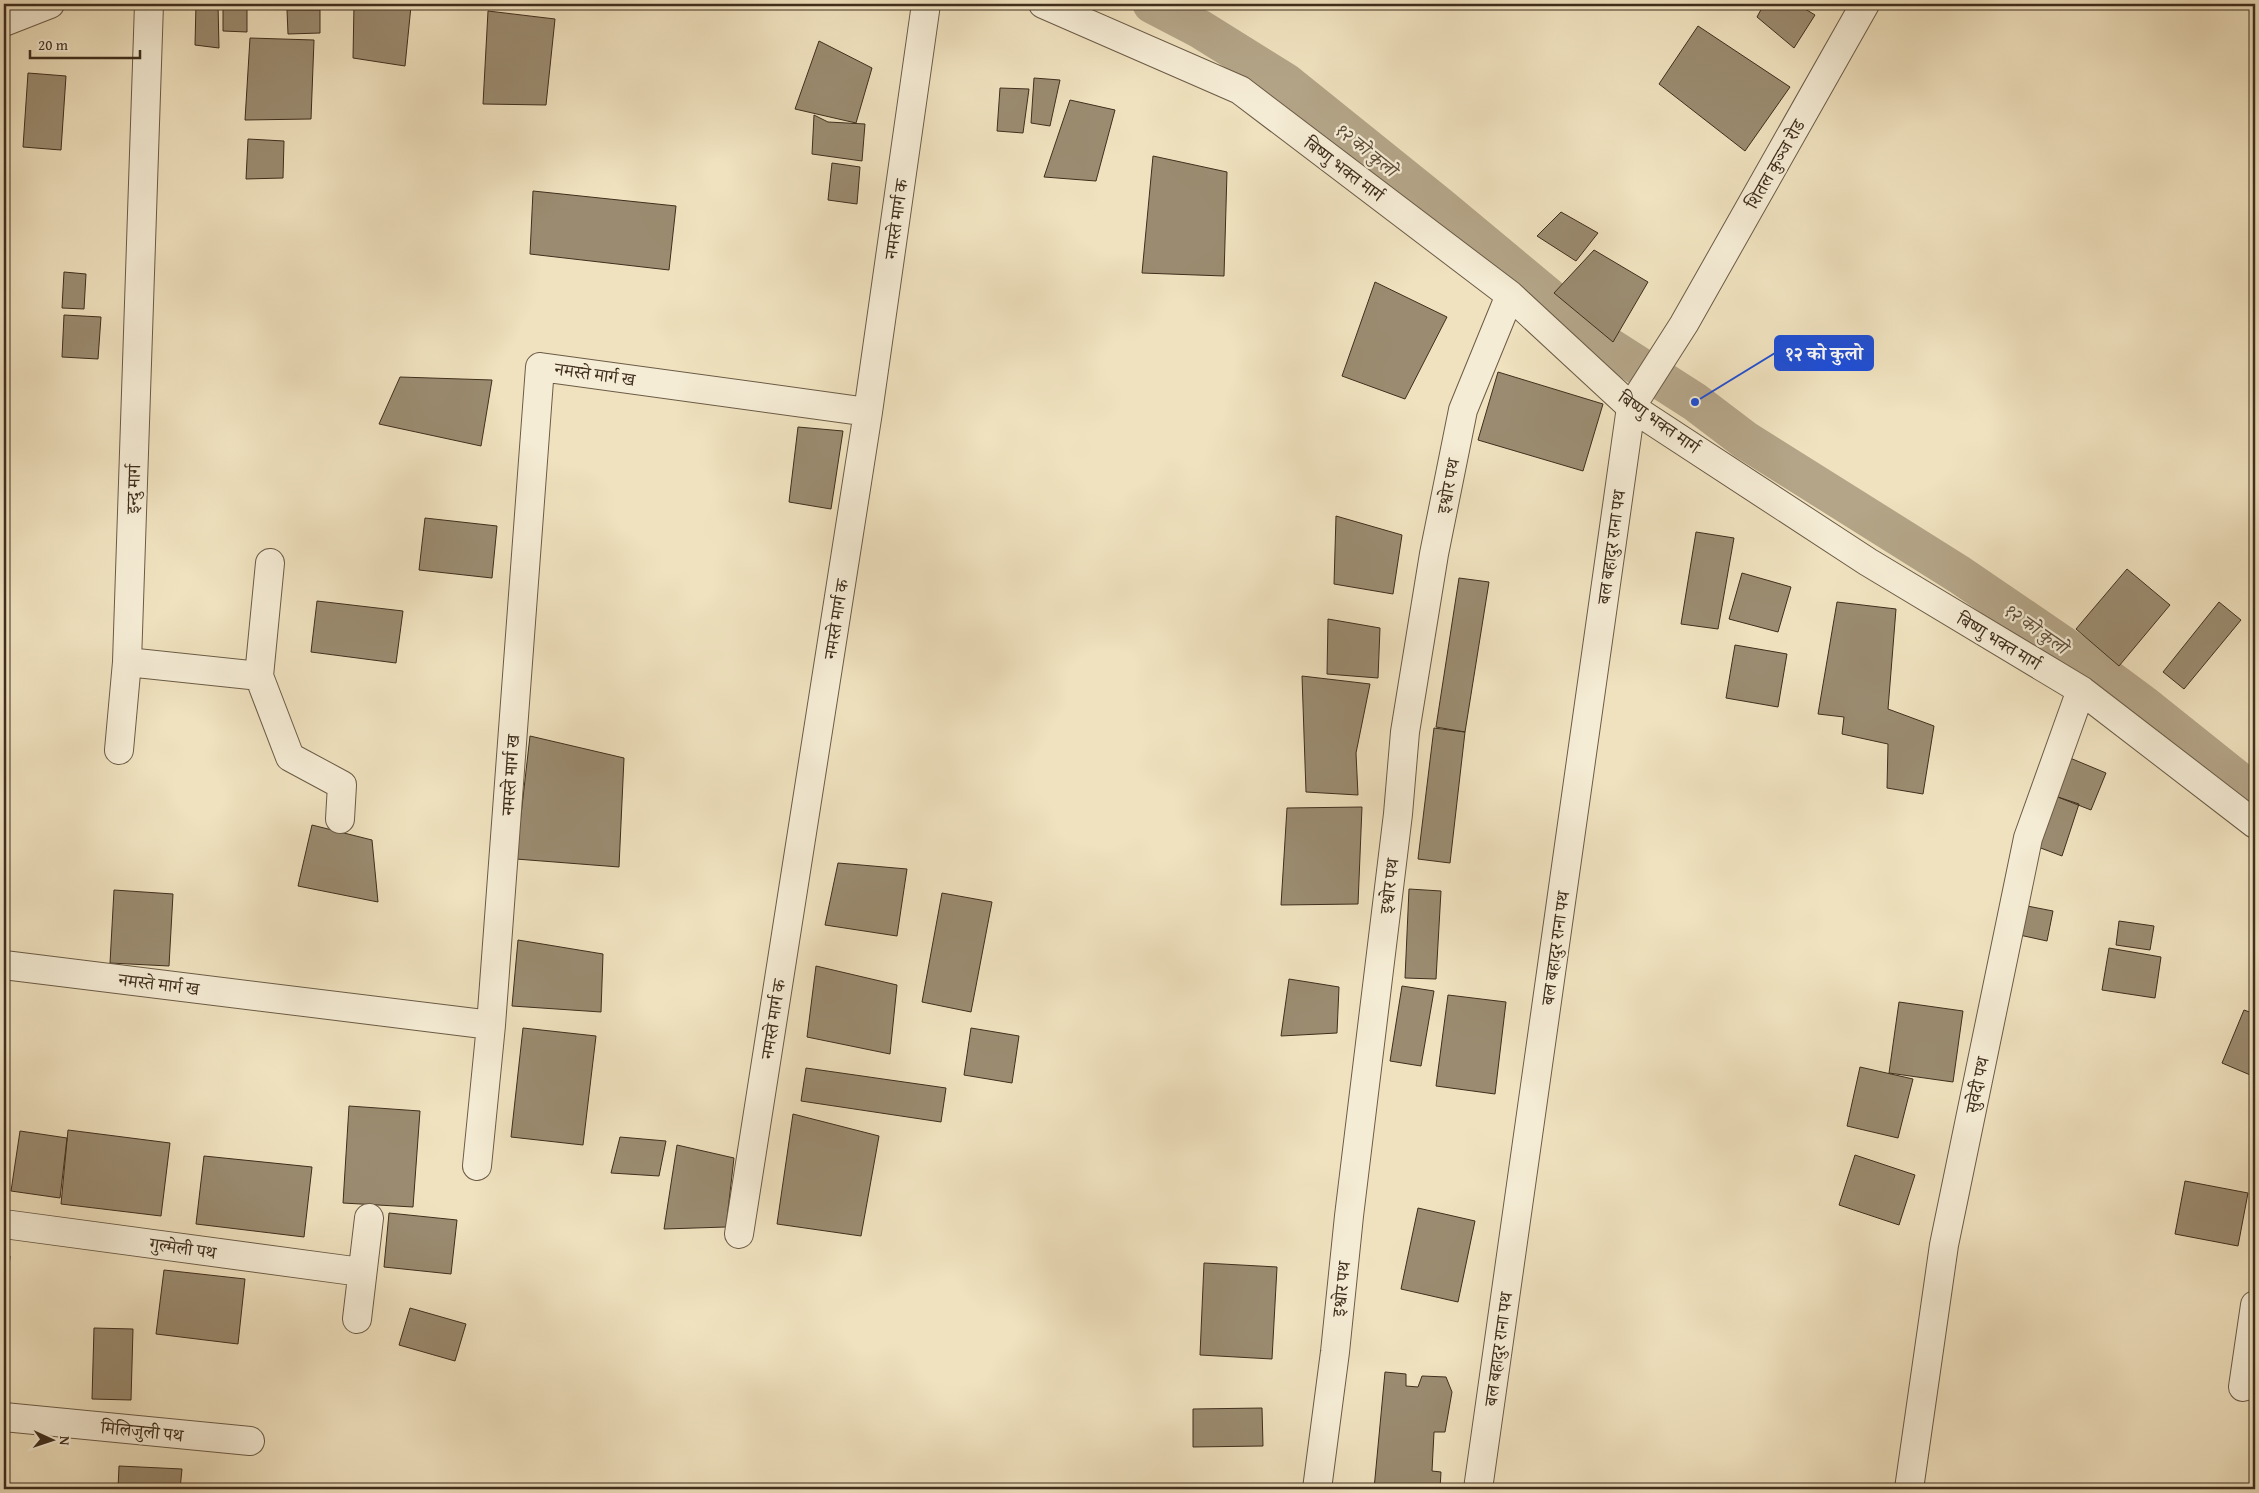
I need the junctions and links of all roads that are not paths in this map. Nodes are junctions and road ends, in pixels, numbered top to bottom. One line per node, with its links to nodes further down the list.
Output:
1 (50, 4): 6 (street)
2 (149, 4): 11 (street, इन्दु मार्ग)
3 (926, 4): 9 (street, नमस्ते मार्ग क)
4 (1043, 4): 7 (street, बिष्णु भक्त मार्ग)
5 (1865, 4): 8 (street, शितल कुञ्ज रोड)
6 (4, 22)
7 (1510, 295): 8 (street, बिष्णु भक्त मार्ग); 29 (street, इश्वोर पथ)
8 (1631, 407): 13 (street, बिष्णु भक्त मार्ग); 30 (street, बल बहादुर राना पथ)
9 (868, 412): 18 (street, नमस्ते मार्ग ख); 22 (street, नमस्ते मार्ग क)
10 (270, 563): 12 (street)
11 (127, 662): 12 (street); 14 (street, इन्दु मार्ग)
12 (259, 676): 15 (street)
13 (2081, 690): 16 (street, बिष्णु भक्त मार्ग); 31 (street, सुवेदी पथ)
14 (119, 750)
15 (340, 819)
16 (2255, 824)
17 (4, 965): 18 (street, नमस्ते मार्ग ख)
18 (491, 1025): 19 (street)
19 (477, 1166)
20 (369, 1218): 23 (street)
21 (4, 1224): 23 (street, गुल्मेली पथ)
22 (739, 1234)
23 (361, 1272): 25 (street)
24 (2255, 1305): 26 (street)
25 (356, 1319)
26 (2243, 1388)
27 (4, 1417): 28 (street, मिलिजुली पथ)
28 (250, 1441)
29 (1317, 1489)
30 (1478, 1489)
31 (1909, 1489)

